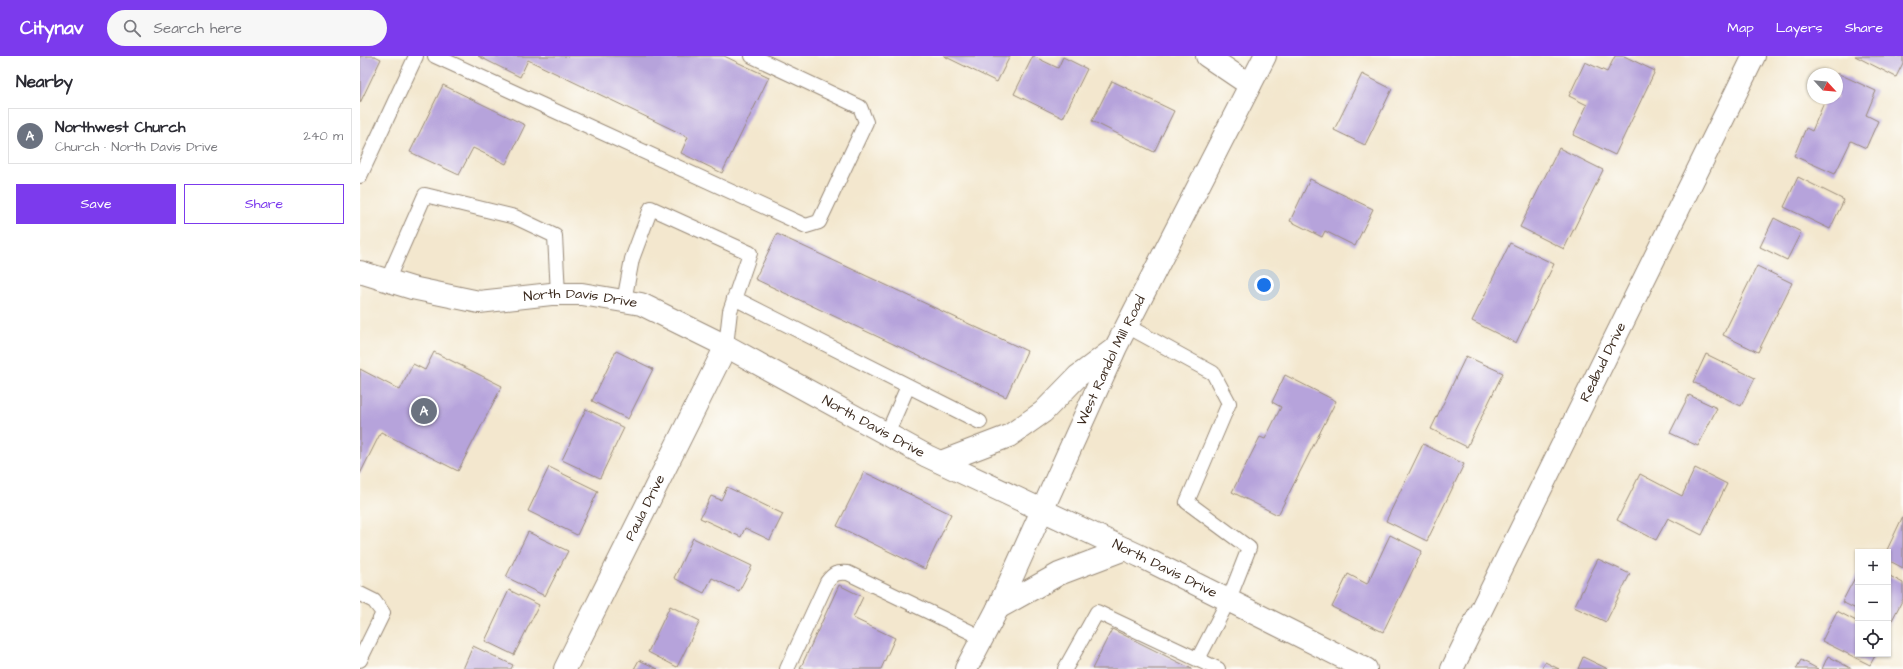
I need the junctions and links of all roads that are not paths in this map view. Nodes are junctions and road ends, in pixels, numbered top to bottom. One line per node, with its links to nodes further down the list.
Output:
1 (416, 56): 8 (lane)
2 (435, 56): 3 (lane)
3 (752, 56)
4 (1207, 56): 7 (street)
5 (1266, 56): 7 (street, West Randol Mill Road)
6 (1754, 56): 36 (street, Redbud Drive)
7 (1250, 85): 14 (street, West Randol Mill Road)
8 (360, 176)
9 (360, 272): 10 (street, North Davis Drive)
10 (387, 280): 11 (street, North Davis Drive); 11 (lane)
11 (558, 294): 13 (street, North Davis Drive)
12 (734, 298): 13 (lane); 15 (lane); 17 (lane)
13 (624, 301): 15 (street, North Davis Drive)
14 (1127, 326): 16 (street, West Randol Mill Road); 24 (lane)
15 (726, 346): 19 (street, North Davis Drive); 30 (street, Paula Drive)
16 (1116, 347): 20 (street); 21 (street, West Randol Mill Road)
17 (908, 386): 18 (lane); 19 (lane)
18 (980, 422)
19 (888, 434): 20 (street, North Davis Drive)
20 (941, 462): 21 (street, North Davis Drive)
21 (1041, 510): 22 (street, North Davis Drive); 25 (street, West Randol Mill Road)
22 (1125, 548): 24 (street, North Davis Drive); 25 (street)
23 (360, 594): 28 (lane)
24 (1229, 599): 27 (lane); 29 (street, North Davis Drive)
25 (998, 608): 26 (street, West Randol Mill Road)
26 (982, 638): 31 (lane); 32 (street, West Randol Mill Road)
27 (1198, 659): 33 (lane); 34 (lane)
28 (360, 660)
29 (1338, 663): 35 (street, North Davis Drive)
30 (565, 669)
31 (787, 669)
32 (966, 669)
33 (1065, 669)
34 (1218, 669)
35 (1366, 669)
36 (1452, 669)

